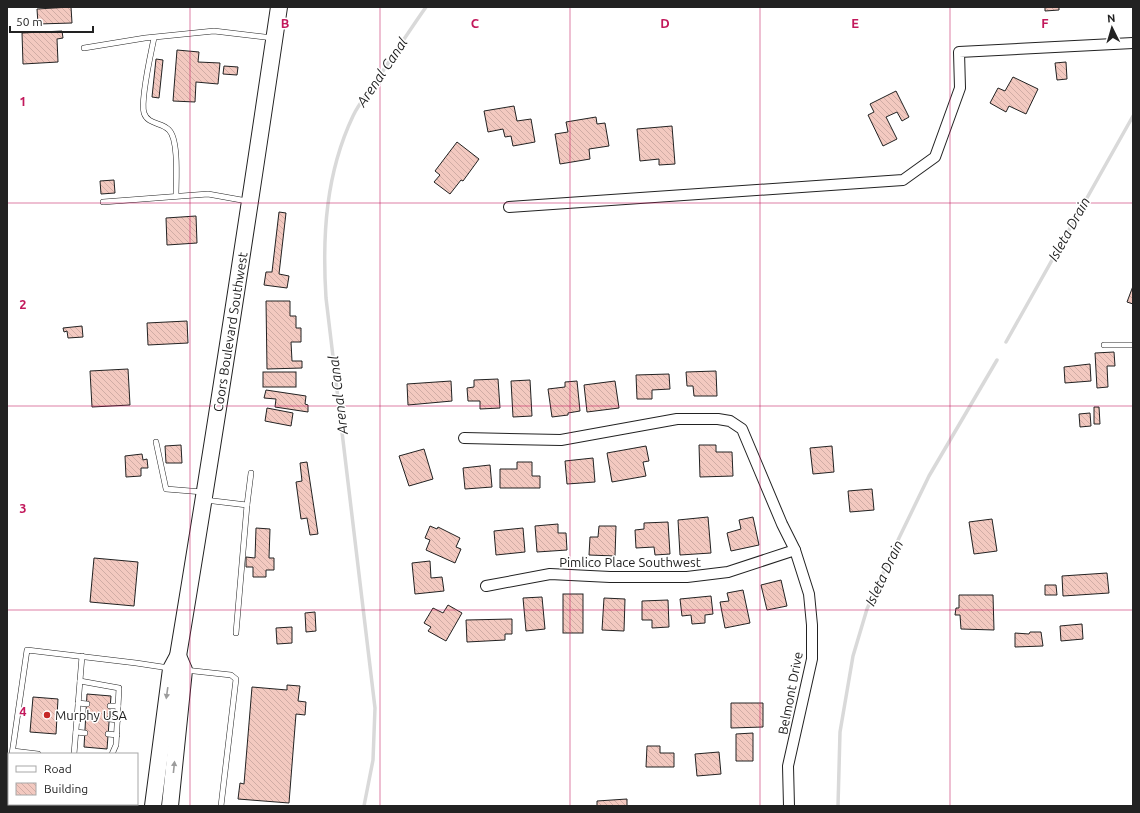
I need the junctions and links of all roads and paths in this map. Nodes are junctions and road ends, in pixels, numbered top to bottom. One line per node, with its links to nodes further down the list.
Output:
1 (279, 7): 3 (main road, Coors Boulevard Southwest)
2 (154, 38): 3 (lane); 5 (lane); 6 (lane)
3 (274, 38): 7 (main road, Coors Boulevard Southwest)
4 (1133, 43): 9 (street)
5 (84, 48)
6 (176, 196): 7 (lane); 8 (lane)
7 (251, 201): 15 (main road, Coors Boulevard Southwest)
8 (103, 202)
9 (509, 207)
10 (1133, 344): 11 (lane)
11 (1104, 345)
12 (464, 438): 17 (street, Belmont Drive)
13 (156, 442): 15 (lane)
14 (250, 473): 16 (lane)
15 (204, 496): 16 (lane); 21 (main road, Coors Boulevard Southwest)
16 (247, 505): 19 (lane)
17 (795, 550): 18 (street, Pimlico Place Southwest); 41 (street, Belmont Drive)
18 (486, 586)
19 (236, 633)
20 (82, 656): 21 (lane); 22 (lane); 35 (lane)
21 (178, 665): 38 (main road, Coors Boulevard Southwest, one-way to 38); 39 (main road, Coors Boulevard Southwest, one-way to 21); 40 (lane)
22 (80, 681): 23 (lane); 26 (lane)
23 (78, 703): 24 (lane); 27 (lane)
24 (87, 704)
25 (110, 706): 26 (lane)
26 (118, 706): 30 (lane)
27 (77, 716): 28 (lane); 31 (lane)
28 (86, 717)
29 (109, 719): 30 (lane)
30 (118, 720): 34 (lane)
31 (76, 732): 32 (lane); 36 (lane)
32 (85, 733)
33 (108, 734): 34 (lane)
34 (117, 735): 37 (lane)
35 (12, 753)
36 (74, 753)
37 (112, 753)
38 (153, 806)
39 (170, 806)
40 (221, 806)
41 (789, 806)

